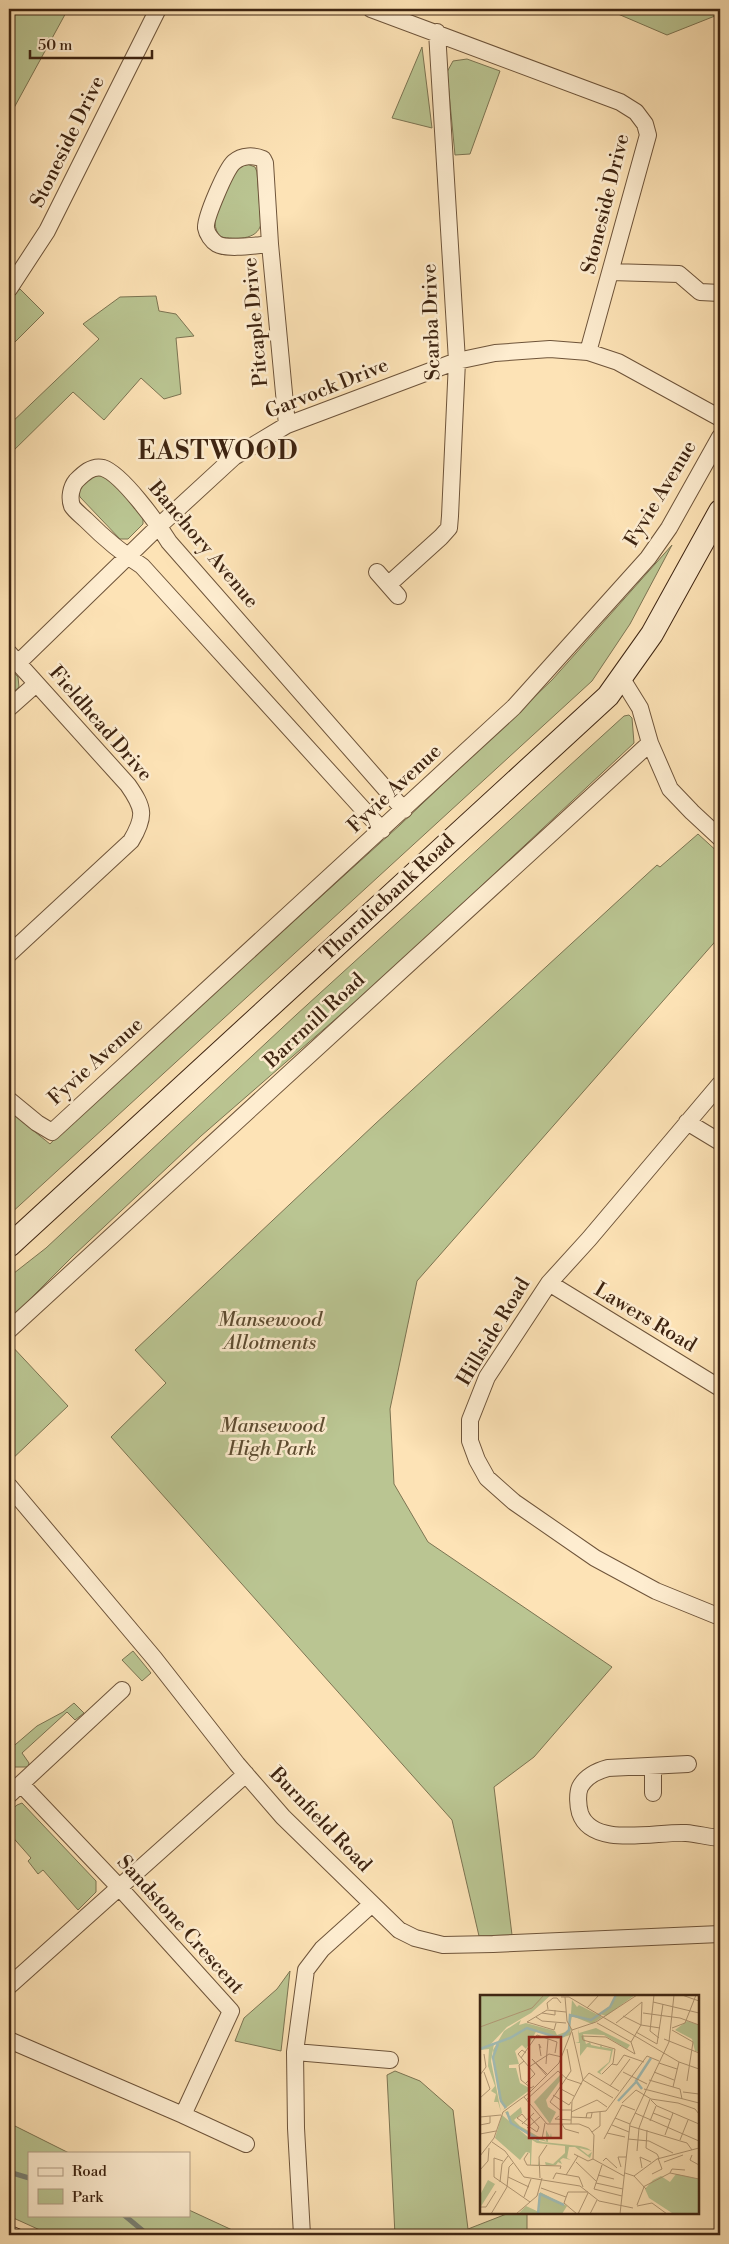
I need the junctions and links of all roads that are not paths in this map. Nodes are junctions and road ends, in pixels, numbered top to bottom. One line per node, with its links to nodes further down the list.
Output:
1 (158, 9): 6 (street, Stoneside Drive)
2 (371, 9): 3 (street, Stoneside Drive)
3 (437, 32): 5 (street, Stoneside Drive); 9 (street, Scarba Drive)
4 (270, 244): 4 (street, Pitcaple Drive); 11 (street, Pitcaple Drive)
5 (611, 272): 7 (street); 8 (street, Stoneside Drive)
6 (9, 289)
7 (720, 293)
8 (588, 352): 9 (street, Garvock Drive); 10 (street, Garvock Drive)
9 (457, 361): 11 (street, Garvock Drive); 16 (street, Scarba Drive)
10 (720, 418)
11 (288, 425): 14 (street, Garvock Drive)
12 (720, 437): 22 (street, Fyvie Avenue)
13 (720, 511): 18 (main road, Thornliebank Road)
14 (159, 526): 15 (street, Garvock Drive); 15 (street, Banchory Avenue); 22 (street, Banchory Avenue)
15 (128, 557): 17 (street, Garvock Drive); 23 (street, Banchory Avenue)
16 (388, 584)
17 (13, 658): 19 (street, Fieldhead Drive)
18 (622, 679): 21 (street); 30 (main road, Thornliebank Road)
19 (36, 684): 20 (street); 25 (street, Fieldhead Drive)
20 (9, 708)
21 (650, 742): 24 (street); 32 (street, Barrmill Road)
22 (404, 810): 23 (street, Fyvie Avenue)
23 (382, 830): 27 (street, Fyvie Avenue)
24 (720, 838)
25 (9, 954)
26 (720, 1084): 28 (street, Hillside Road)
27 (9, 1100)
28 (687, 1122): 29 (street); 31 (street, Hillside Road)
29 (720, 1142)
30 (9, 1246)
31 (549, 1283): 33 (street, Lawers Road); 35 (street, Hillside Road)
32 (9, 1330)
33 (720, 1388)
34 (9, 1486): 39 (street, Burnfield Road)
35 (720, 1617)
36 (122, 1690): 40 (street)
37 (688, 1764): 38 (street)
38 (653, 1766): 41 (street); 43 (street)
39 (246, 1774): 44 (street); 45 (street, Burnfield Road)
40 (21, 1784): 42 (street); 44 (street, Sandstone Crescent)
41 (654, 1793)
42 (9, 1795)
43 (720, 1838)
44 (119, 1887): 47 (street); 51 (street, Sandstone Crescent)
45 (372, 1904): 46 (street, Burnfield Road); 49 (street)
46 (720, 1934)
47 (9, 1986)
48 (9, 2040): 51 (street)
49 (295, 2052): 50 (street); 53 (street)
50 (390, 2060)
51 (183, 2115): 52 (street)
52 (246, 2144)
53 (302, 2235)

